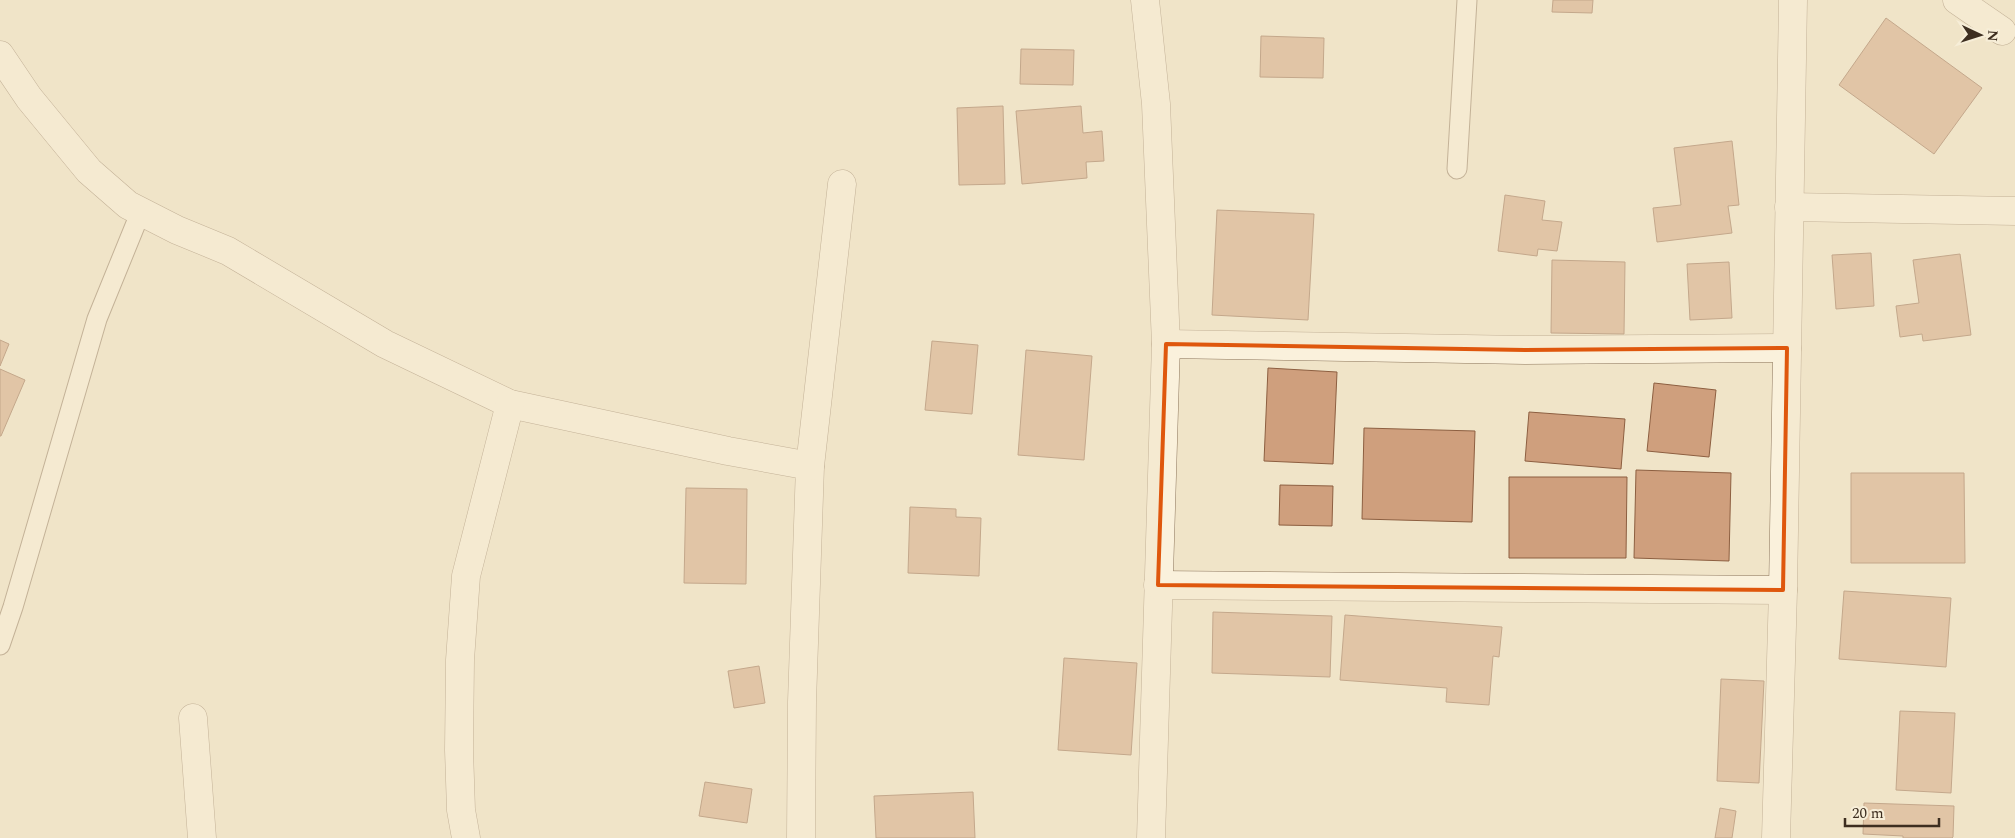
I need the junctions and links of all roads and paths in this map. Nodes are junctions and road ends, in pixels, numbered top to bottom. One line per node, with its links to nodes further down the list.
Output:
1 (1144, 0): 12 (street)
2 (1467, 0): 7 (lane)
3 (1793, 0): 9 (street)
4 (1957, 0): 5 (street)
5 (2002, 31)
6 (0, 54): 10 (street)
7 (1457, 169)
8 (842, 184): 15 (street)
9 (1789, 207): 11 (street); 13 (street)
10 (141, 211): 14 (street); 18 (lane)
11 (2015, 211)
12 (1166, 344): 13 (street); 16 (street)
13 (1787, 348): 17 (street)
14 (510, 404): 15 (street); 21 (street)
15 (810, 466): 22 (street)
16 (1158, 585): 17 (street); 23 (street)
17 (1784, 590): 24 (street)
18 (0, 645)
19 (193, 718): 20 (street)
20 (202, 838)
21 (466, 838)
22 (801, 838)
23 (1151, 838)
24 (1776, 838)

